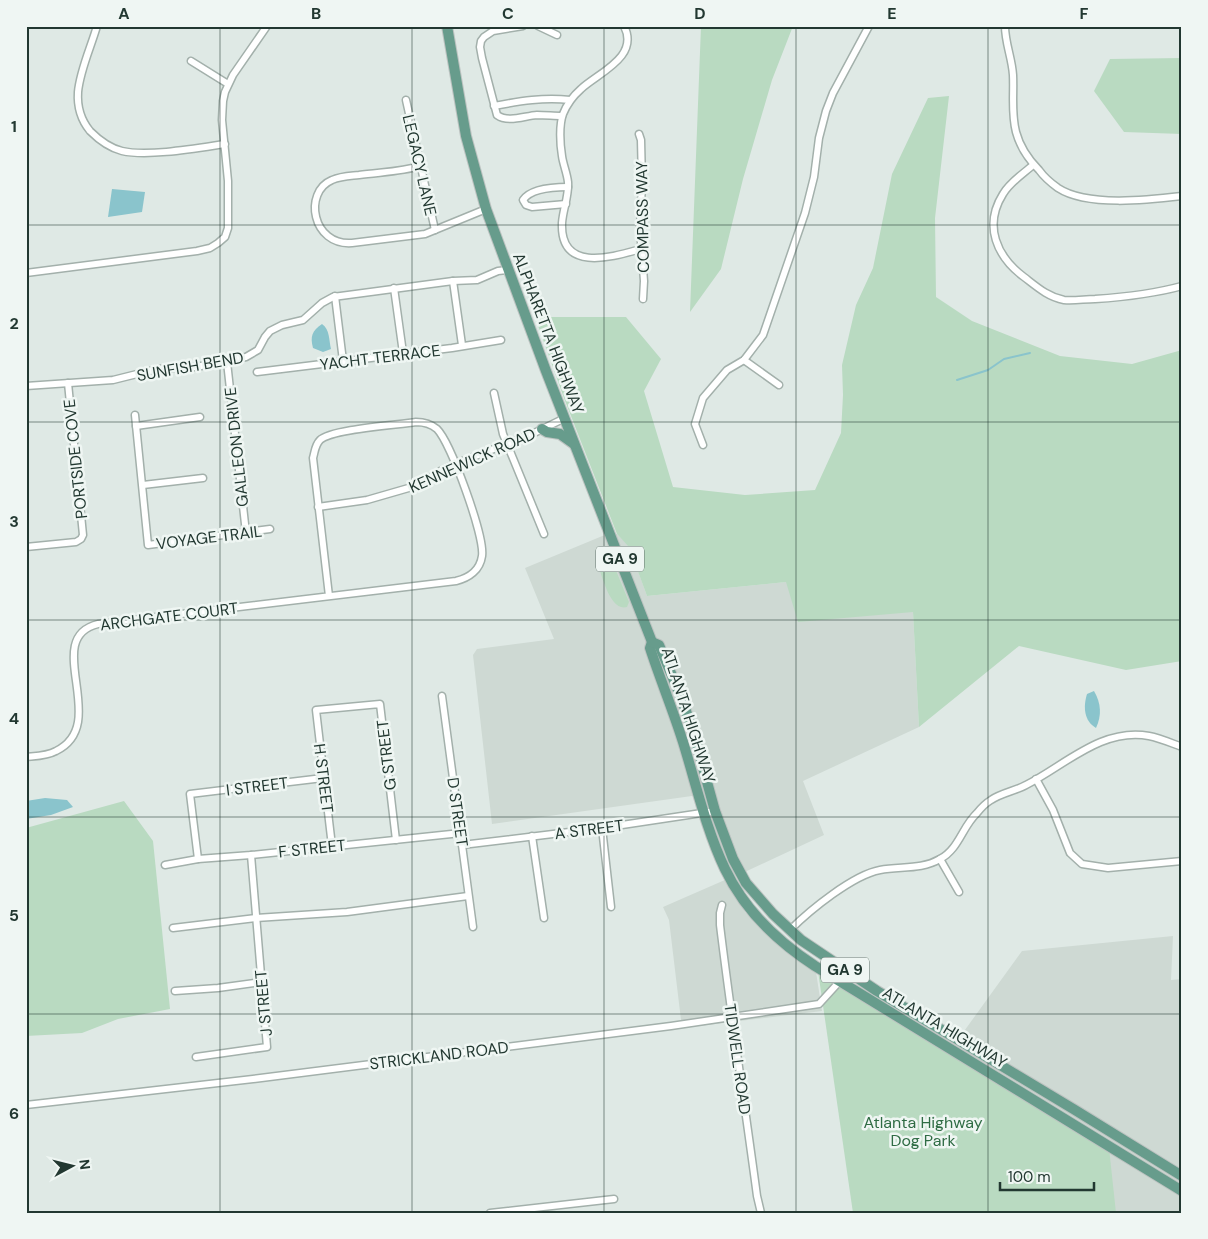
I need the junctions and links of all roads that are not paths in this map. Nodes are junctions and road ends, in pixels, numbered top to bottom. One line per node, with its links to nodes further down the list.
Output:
1 (97, 26): 17 (street)
2 (267, 26): 11 (street)
3 (447, 26): 23 (main road, ALPHARETTA HIGHWAY / GA 9)
4 (523, 26): 14 (street)
5 (538, 26): 9 (street)
6 (624, 26): 13 (street)
7 (869, 26): 36 (street)
8 (1005, 26): 18 (street)
9 (557, 35)
10 (191, 61): 11 (street)
11 (228, 84): 17 (street)
12 (406, 100): 19 (street, LEGACY LANE)
13 (570, 100): 14 (street); 15 (street)
14 (494, 106): 15 (street)
15 (562, 116): 20 (street)
16 (639, 134): 25 (street, COMPASS WAY)
17 (225, 144): 27 (street)
18 (1033, 165): 21 (street); 29 (street)
19 (420, 166): 24 (street, LEGACY LANE); 24 (street)
20 (568, 187): 22 (street); 22 (street)
21 (1182, 196)
22 (566, 204): 25 (street)
23 (486, 210): 24 (street); 26 (main road, ALPHARETTA HIGHWAY / GA 9)
24 (435, 230)
25 (641, 249): 32 (street, COMPASS WAY)
26 (508, 270): 28 (street, SUNFISH BEND); 46 (main road, ALPHARETTA HIGHWAY / GA 9)
27 (26, 273)
28 (453, 281): 30 (street, SUNFISH BEND); 34 (street)
29 (1182, 286)
30 (394, 288): 31 (street, SUNFISH BEND); 35 (street)
31 (335, 296): 37 (street); 38 (street, SUNFISH BEND)
32 (643, 299)
33 (502, 340): 34 (street, YACHT TERRACE)
34 (462, 346): 35 (street, YACHT TERRACE)
35 (402, 354): 37 (street, YACHT TERRACE)
36 (744, 360): 41 (street); 51 (street)
37 (343, 361): 39 (street, YACHT TERRACE)
38 (226, 362): 40 (street, SUNFISH BEND); 57 (street, GALLEON DRIVE)
39 (258, 372)
40 (68, 383): 42 (street, SUNFISH BEND); 59 (street, PORTSIDE COVE)
41 (779, 385)
42 (26, 386)
43 (494, 393): 49 (street)
44 (135, 415): 47 (street)
45 (200, 417): 47 (street)
46 (565, 418): 48 (street, KENNEWICK ROAD); 50 (main road, ALPHARETTA HIGHWAY / GA 9)
47 (136, 426): 54 (street)
48 (542, 429): 49 (street, KENNEWICK ROAD); 50 (main road)
49 (506, 444): 52 (street, KENNEWICK ROAD); 58 (street)
50 (576, 445): 61 (main road, ALPHARETTA HIGHWAY / GA 9)
51 (703, 445)
52 (456, 464): 55 (street, KENNEWICK ROAD); 55 (street, ARCHGATE COURT); 60 (street, ARCHGATE COURT)
53 (203, 478): 54 (street)
54 (143, 485): 57 (street, VOYAGE TRAIL)
55 (318, 507): 60 (street, ARCHGATE COURT)
56 (270, 529): 57 (street, VOYAGE TRAIL)
57 (246, 533)
58 (544, 534)
59 (26, 547)
60 (329, 596): 65 (street, ARCHGATE COURT)
61 (652, 642): 68 (main road, ATLANTA HIGHWAY / GA 9); 69 (main road, ATLANTA HIGHWAY / GA 9)
62 (442, 696): 71 (street, D STREET)
63 (316, 710): 66 (street, H STREET); 73 (street, G STREET)
64 (1182, 747): 67 (street)
65 (26, 758)
66 (323, 778): 75 (street, H STREET); 77 (street, I STREET)
67 (1036, 778): 78 (street); 79 (street)
68 (715, 811): 69 (street, A STREET); 89 (main road, ATLANTA HIGHWAY / GA 9)
69 (703, 812): 70 (street, A STREET); 91 (main road, ATLANTA HIGHWAY / GA 9)
70 (602, 828): 72 (street, A STREET); 84 (street)
71 (461, 834): 73 (street, F STREET); 74 (street, D STREET)
72 (532, 836): 74 (street, A STREET); 86 (street)
73 (396, 840): 75 (street, F STREET)
74 (462, 845): 82 (street, D STREET)
75 (332, 846): 76 (street, F STREET)
76 (251, 855): 77 (street, F STREET); 85 (street)
77 (198, 859): 80 (street, F STREET)
78 (940, 859): 81 (street); 89 (street)
79 (1182, 860)
80 (164, 864)
81 (960, 892)
82 (468, 896): 85 (street); 87 (street, D STREET)
83 (722, 905): 94 (street, TIDWELL ROAD)
84 (611, 907)
85 (256, 918): 88 (street); 92 (street, J STREET)
86 (544, 918)
87 (473, 927)
88 (173, 928)
89 (790, 930): 90 (main road, ATLANTA HIGHWAY / GA 9)
90 (846, 971): 91 (street, STRICKLAND ROAD); 97 (main road, ATLANTA HIGHWAY / GA 9)
91 (840, 981): 94 (street, STRICKLAND ROAD); 98 (main road, ATLANTA HIGHWAY / GA 9)
92 (261, 982): 93 (street); 95 (street, J STREET)
93 (176, 992)
94 (731, 1017): 96 (street, STRICKLAND ROAD); 101 (street, TIDWELL ROAD)
95 (196, 1057)
96 (26, 1105)
97 (1182, 1176)
98 (1182, 1191)
99 (614, 1199): 100 (street)
100 (490, 1213)
101 (761, 1213)

